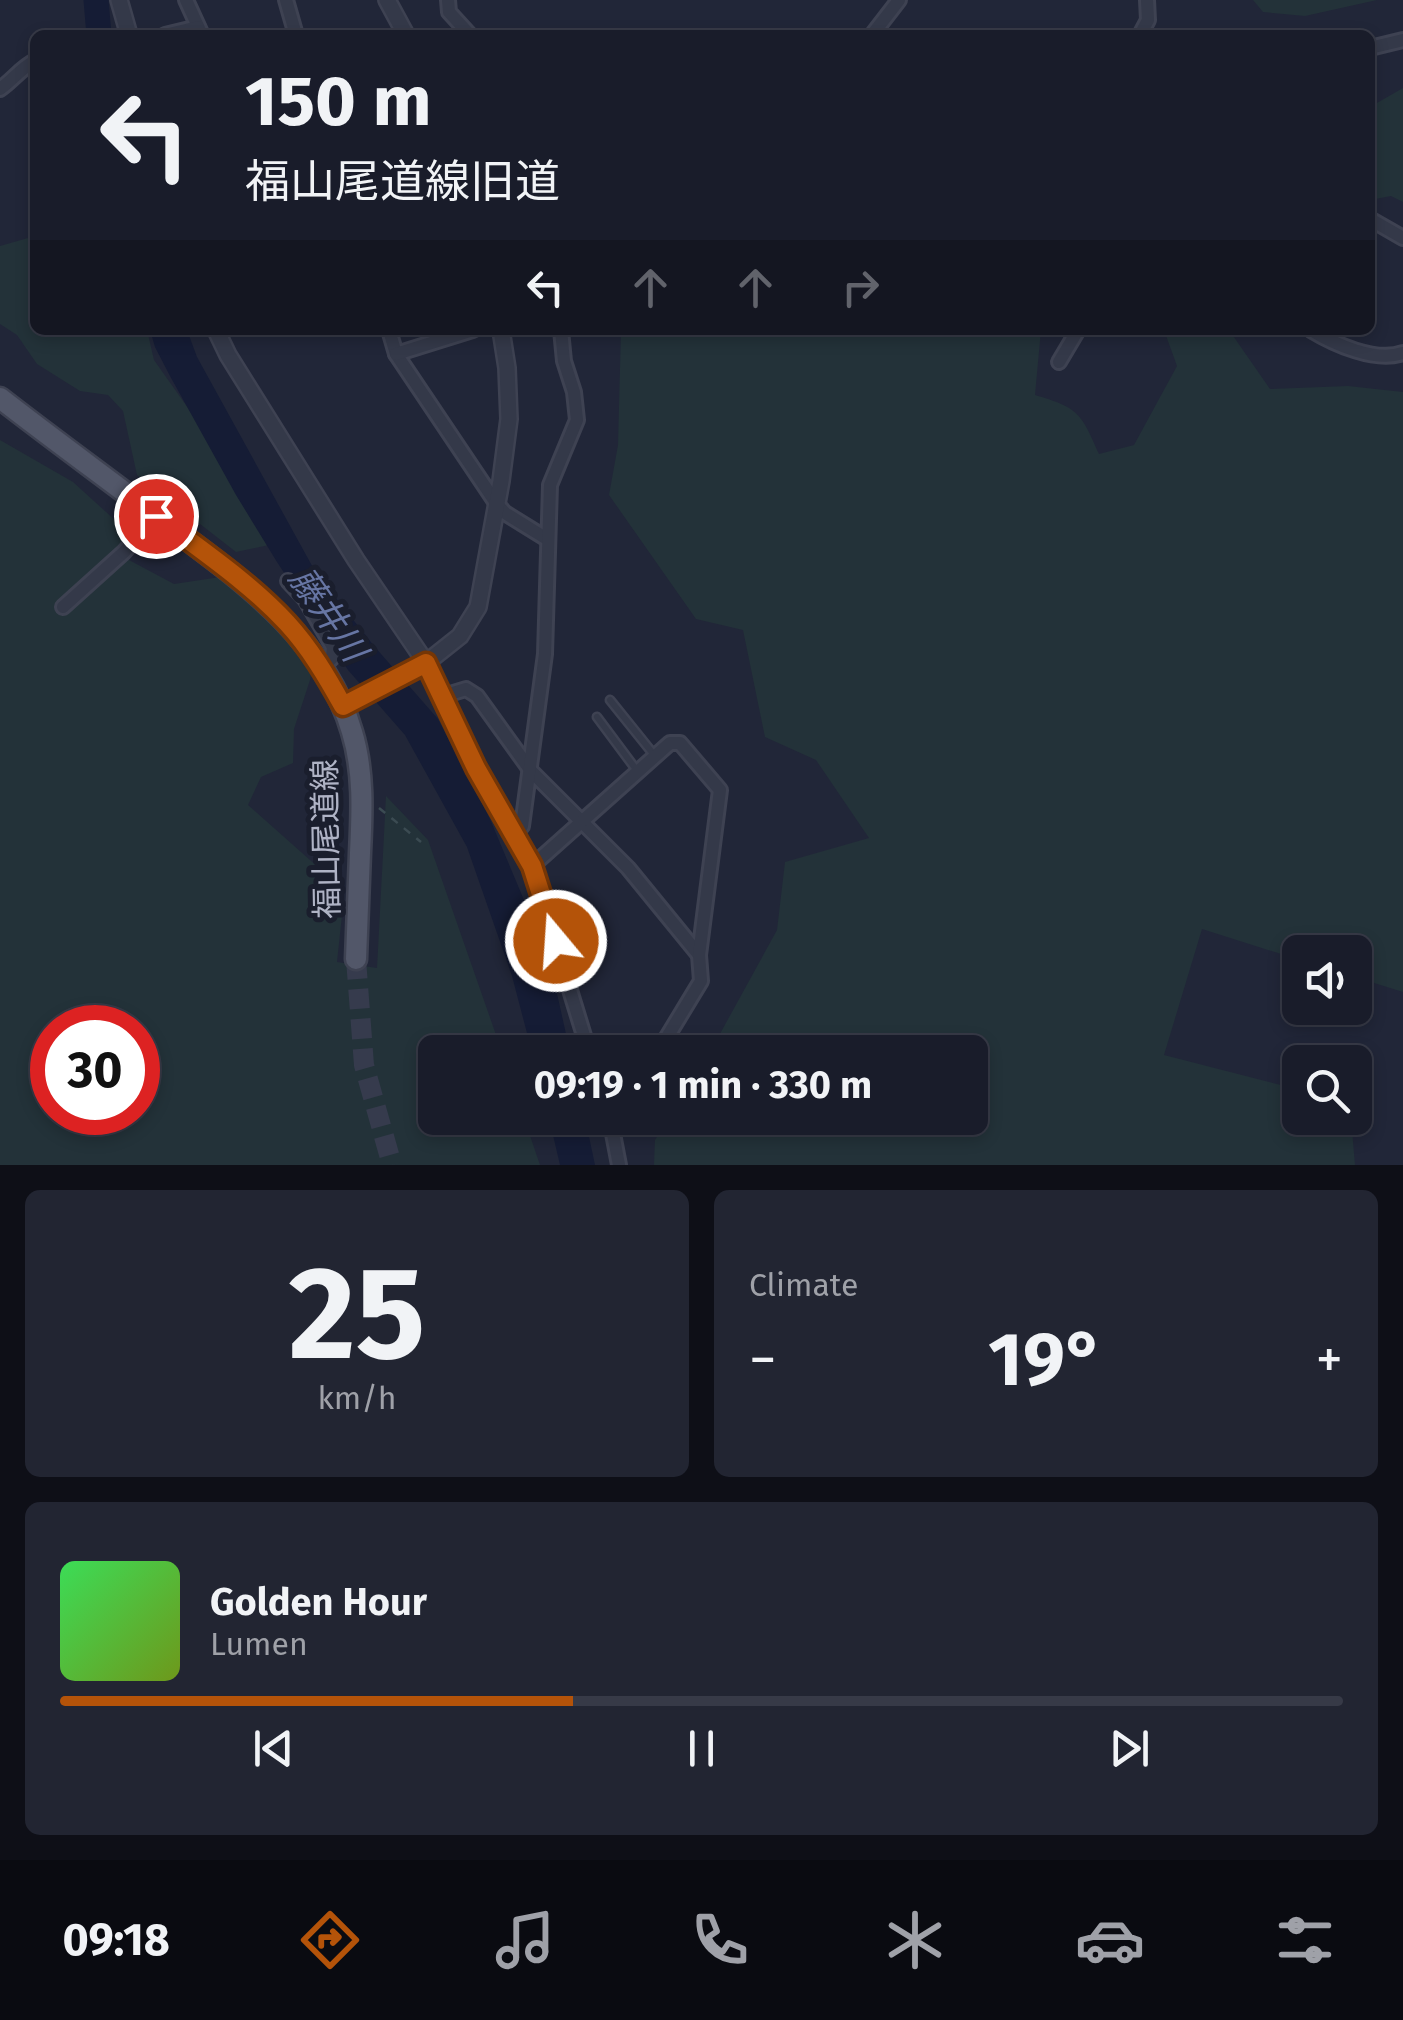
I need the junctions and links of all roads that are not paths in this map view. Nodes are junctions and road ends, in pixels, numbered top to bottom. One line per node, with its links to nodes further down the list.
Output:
1 (119, 0): 8 (street)
2 (186, 0): 9 (street)
3 (286, 0): 10 (street)
4 (387, 0): 11 (street)
5 (448, 0): 12 (street)
6 (900, 0): 13 (street)
7 (1147, 0): 14 (street)
8 (128, 30)
9 (200, 30)
10 (295, 30)
11 (403, 30)
12 (465, 30)
13 (876, 30)
14 (1143, 30)
15 (1403, 40): 16 (street)
16 (1375, 47)
17 (30, 63): 18 (street)
18 (0, 89)
19 (1375, 222): 20 (street)
20 (1403, 238)
21 (218, 335): 37 (street)
22 (390, 335): 29 (street)
23 (456, 335): 29 (street)
24 (502, 335): 32 (street)
25 (561, 335): 34 (street)
26 (1075, 335): 30 (street)
27 (1319, 335): 28 (street)
28 (1403, 353)
29 (396, 354): 32 (street)
30 (1058, 362)
31 (0, 398): 33 (main road, 福山尾道線)
32 (496, 503): 34 (street); 37 (street)
33 (156, 516): 36 (street); 38 (main road, 福山尾道線)
34 (546, 538): 44 (street)
35 (288, 581): 38 (street)
36 (63, 608)
37 (419, 667): 39 (street); 41 (street)
38 (322, 668): 41 (main road, 福山尾道線)
39 (443, 696): 44 (street); 47 (street)
40 (610, 700): 43 (lane)
41 (352, 702): 50 (main road, 福山尾道線)
42 (596, 717): 45 (lane)
43 (655, 756): 45 (street); 49 (street)
44 (530, 770): 46 (street); 47 (street)
45 (638, 772): 46 (street)
46 (580, 822): 48 (street); 49 (street)
47 (514, 836): 48 (street)
48 (532, 866): 51 (street)
49 (699, 954): 52 (street)
50 (356, 959)
51 (585, 1035)
52 (668, 1035)
53 (614, 1135): 54 (street)
54 (619, 1165)

